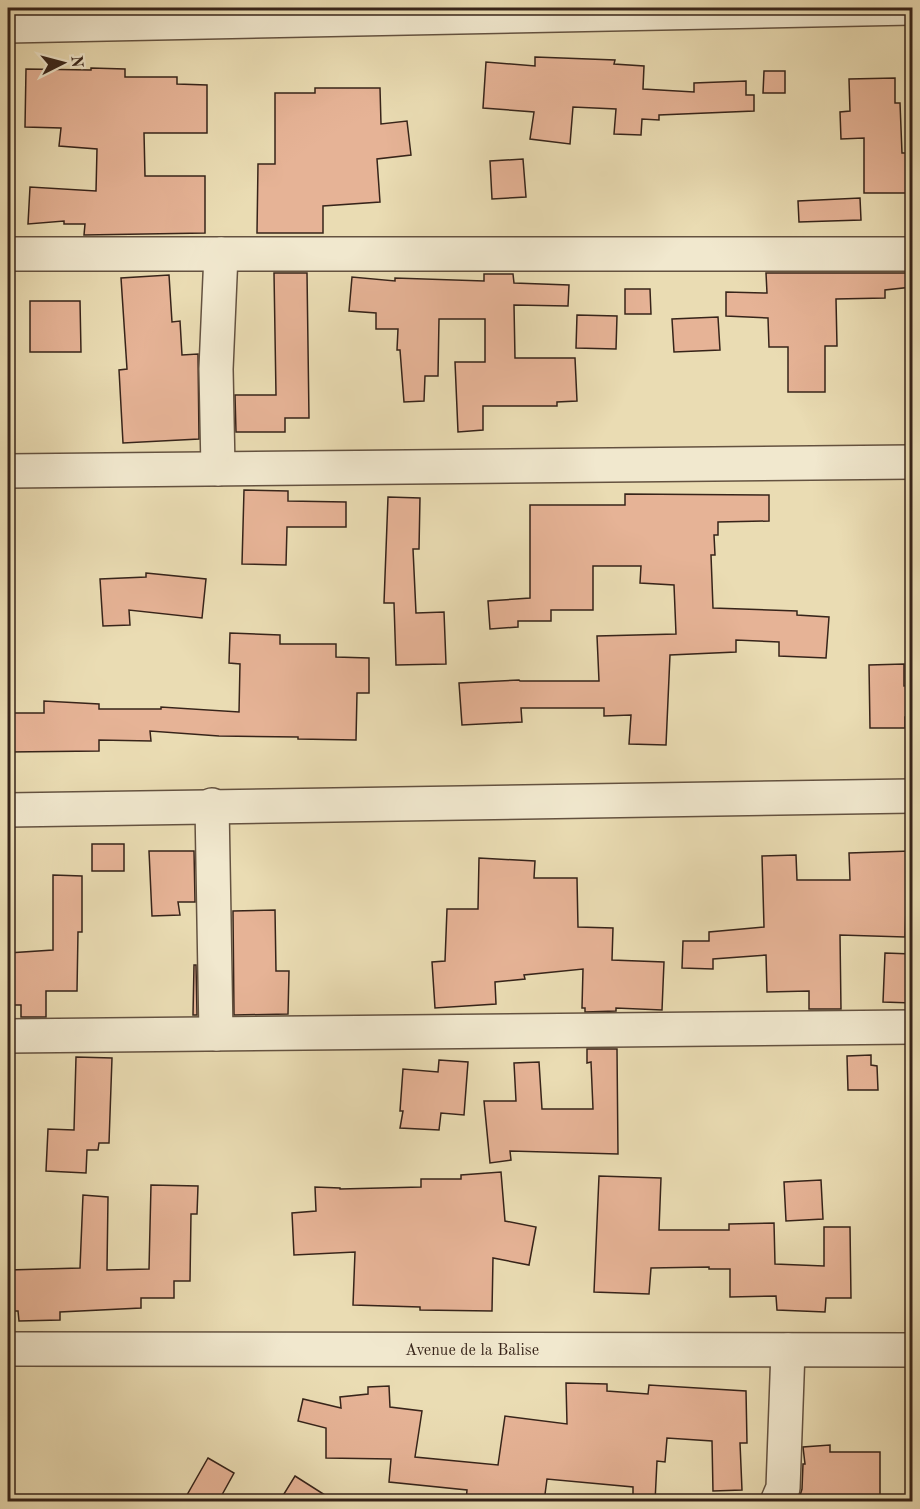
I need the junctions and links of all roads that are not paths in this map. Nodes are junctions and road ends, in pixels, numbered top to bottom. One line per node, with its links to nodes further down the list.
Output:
1 (912, 8): 2 (street)
2 (8, 26)
3 (8, 254): 4 (street)
4 (221, 254): 5 (street); 7 (street)
5 (912, 254)
6 (912, 462): 7 (street)
7 (218, 469): 8 (street)
8 (8, 471)
9 (912, 796): 10 (street)
10 (212, 805): 11 (street); 13 (street)
11 (8, 810)
12 (912, 1028): 13 (street)
13 (216, 1034): 14 (street)
14 (8, 1036)
15 (788, 1350): 16 (street, Avenue de la Balise); 17 (street, Avenue de la Balise); 18 (street)
16 (912, 1350)
17 (16, 1352)
18 (777, 1502)

